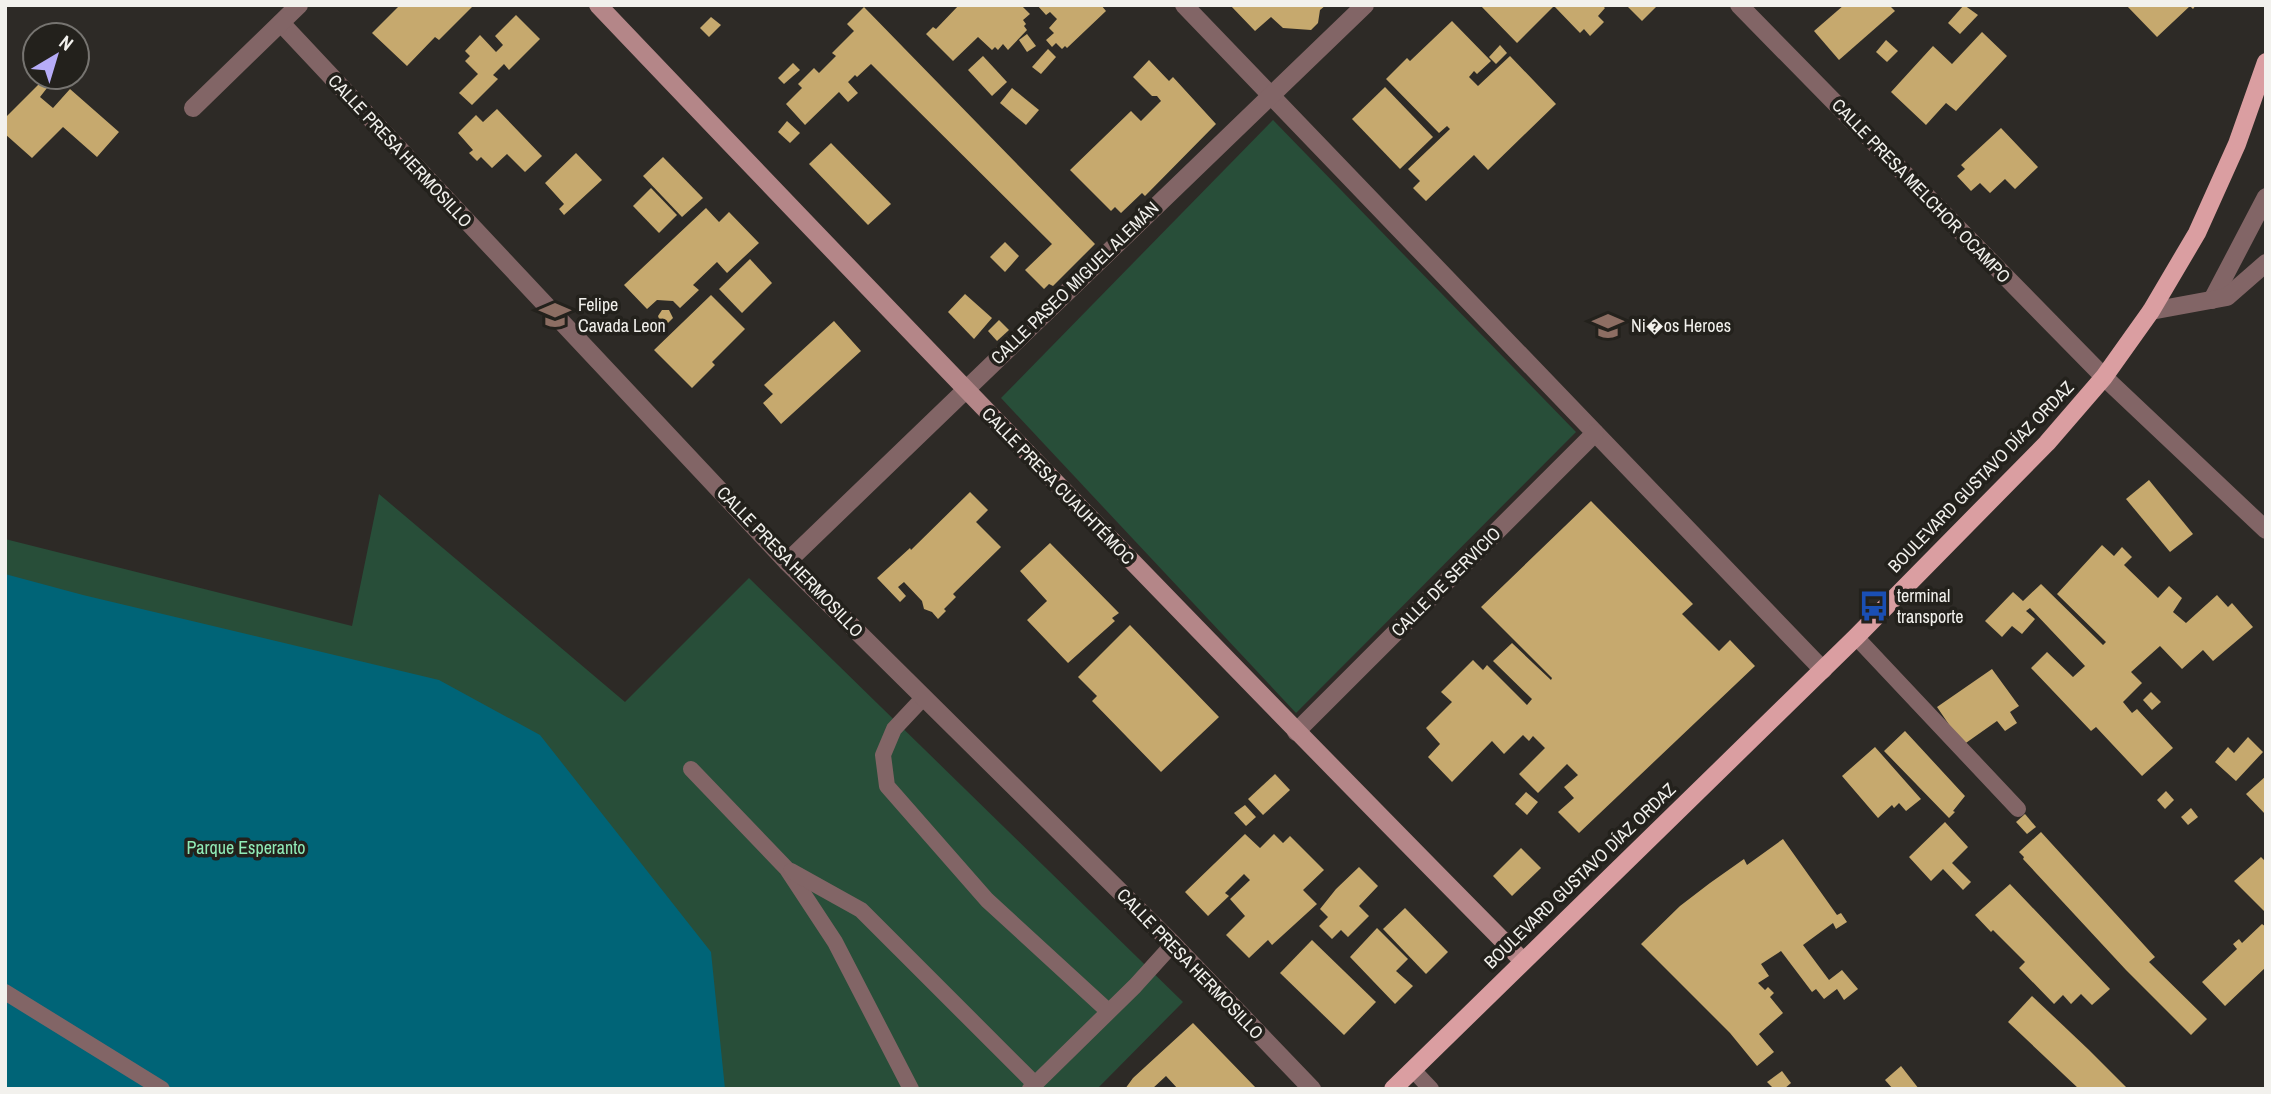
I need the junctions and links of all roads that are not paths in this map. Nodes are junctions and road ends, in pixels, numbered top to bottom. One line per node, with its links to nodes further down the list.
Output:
1 (299, 5): 6 (street)
2 (598, 5): 15 (street, CALLE PRESA CUAUHTÉMOC)
3 (1184, 5): 8 (street)
4 (1365, 5): 8 (street, CALLE PASEO MIGUEL ALEMÁN)
5 (1739, 5): 14 (street, CALLE PRESA MELCHOR OCAMPO)
6 (281, 23): 9 (street); 18 (street, CALLE PRESA HERMOSILLO)
7 (2266, 62): 13 (main road, BOULEVARD GUSTAVO DÍAZ ORDAZ)
8 (1271, 96): 15 (street, CALLE PASEO MIGUEL ALEMÁN); 16 (street)
9 (193, 108)
10 (2266, 197): 12 (street)
11 (2266, 263): 12 (street)
12 (2212, 300): 13 (street)
13 (2151, 311): 14 (main road, BOULEVARD GUSTAVO DÍAZ ORDAZ)
14 (2104, 377): 17 (street, CALLE PRESA MELCHOR OCAMPO); 19 (main road, BOULEVARD GUSTAVO DÍAZ ORDAZ)
15 (964, 389): 18 (street, CALLE PASEO MIGUEL ALEMÁN); 22 (street, CALLE PRESA CUAUHTÉMOC)
16 (1595, 433): 20 (street); 22 (street, CALLE DE SERVICIO)
17 (2266, 530)
18 (787, 562): 21 (street, CALLE PRESA HERMOSILLO)
19 (1857, 637): 20 (main road, BOULEVARD GUSTAVO DÍAZ ORDAZ); 24 (lane)
20 (1823, 670): 27 (main road, BOULEVARD GUSTAVO DÍAZ ORDAZ)
21 (924, 697): 26 (street, CALLE PRESA HERMOSILLO); 29 (lane)
22 (1296, 732): 27 (street, CALLE PRESA CUAUHTÉMOC)
23 (691, 769): 25 (lane)
24 (2018, 808)
25 (787, 869): 31 (lane); 33 (lane)
26 (1173, 944): 29 (lane); 34 (street, CALLE PRESA HERMOSILLO)
27 (1523, 961): 30 (main road, BOULEVARD GUSTAVO DÍAZ ORDAZ)
28 (5, 992): 32 (lane)
29 (1108, 1012): 31 (lane)
30 (1413, 1070): 35 (main road, BOULEVARD GUSTAVO DÍAZ ORDAZ); 36 (lane)
31 (1032, 1086)
32 (162, 1089)
33 (911, 1089)
34 (1312, 1089)
35 (1394, 1089)
36 (1431, 1089)

